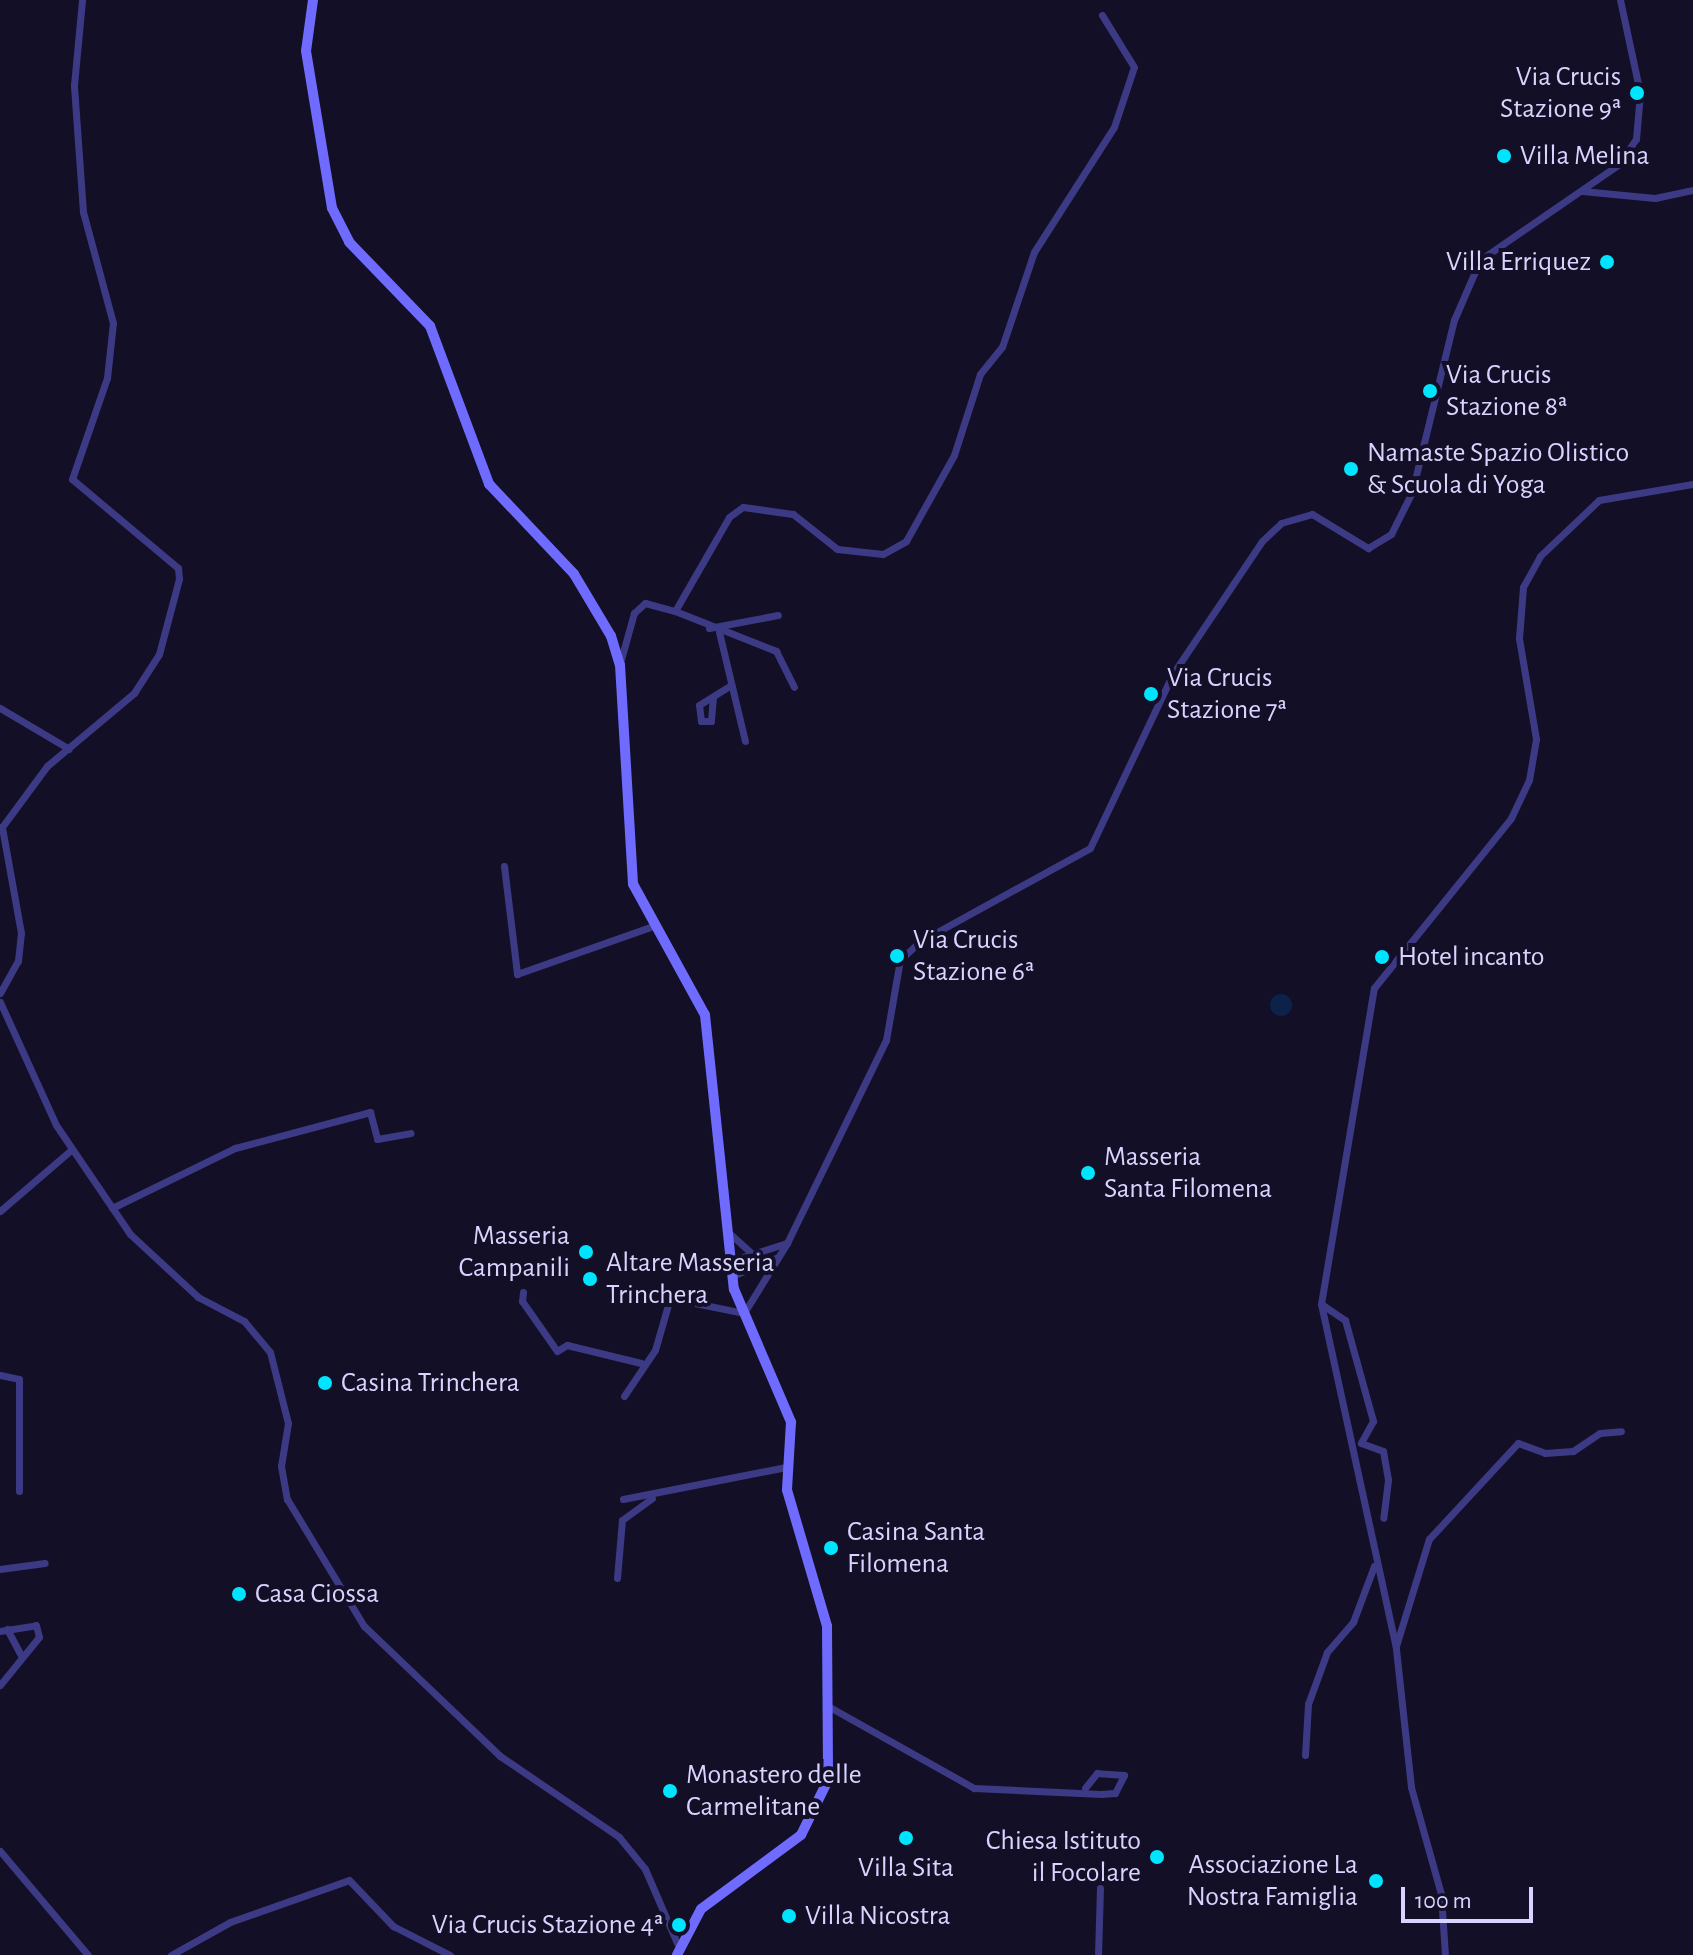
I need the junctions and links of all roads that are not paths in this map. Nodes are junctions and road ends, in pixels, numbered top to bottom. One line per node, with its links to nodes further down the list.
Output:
1 (82, 0): 18 (street)
2 (313, 0): 12 (main road)
3 (1620, 0): 6 (street)
4 (1102, 15): 8 (street)
5 (1693, 190): 6 (street)
6 (1582, 191): 28 (street)
7 (1693, 484): 34 (street)
8 (675, 611): 10 (street); 12 (street)
9 (778, 615): 10 (street)
10 (709, 628): 11 (street)
11 (719, 632): 13 (street); 14 (street)
12 (620, 665): 20 (main road)
13 (731, 685): 15 (street); 17 (street)
14 (794, 687)
15 (713, 697)
16 (0, 708): 18 (street)
17 (745, 741)
18 (69, 749): 21 (street)
19 (504, 866): 20 (street)
20 (653, 926): 27 (main road)
21 (0, 993)
22 (0, 1002): 24 (street)
23 (410, 1133): 25 (street)
24 (72, 1149): 25 (street); 26 (street)
25 (112, 1208): 58 (street)
26 (0, 1211)
27 (725, 1230): 29 (street); 31 (main road)
28 (787, 1243): 29 (street); 30 (street)
29 (750, 1252): 31 (street)
30 (776, 1258): 32 (street); 35 (street)
31 (730, 1261): 32 (main road)
32 (732, 1276): 35 (main road)
33 (523, 1292): 36 (street)
34 (1321, 1304): 44 (street); 46 (street)
35 (744, 1313): 36 (street); 40 (main road)
36 (641, 1363): 38 (street)
37 (0, 1375): 41 (street)
38 (624, 1396)
39 (1621, 1431): 50 (street)
40 (786, 1467): 42 (street); 53 (main road)
41 (19, 1491)
42 (653, 1497): 43 (street); 48 (street)
43 (623, 1499)
44 (1383, 1518)
45 (45, 1563): 47 (street)
46 (1375, 1564): 50 (street); 54 (street)
47 (0, 1569)
48 (617, 1578)
49 (4, 1630): 51 (street); 51 (street)
50 (1396, 1648): 64 (street)
51 (22, 1657): 52 (street)
52 (0, 1685)
53 (824, 1704): 55 (street); 58 (main road)
54 (1305, 1755)
55 (1085, 1788): 55 (street)
56 (0, 1851): 59 (street)
57 (1100, 1888): 63 (street)
58 (677, 1943): 62 (main road)
59 (88, 1955)
60 (171, 1955): 61 (street)
61 (450, 1955)
62 (677, 1955)
63 (1098, 1955)
64 (1445, 1955)

